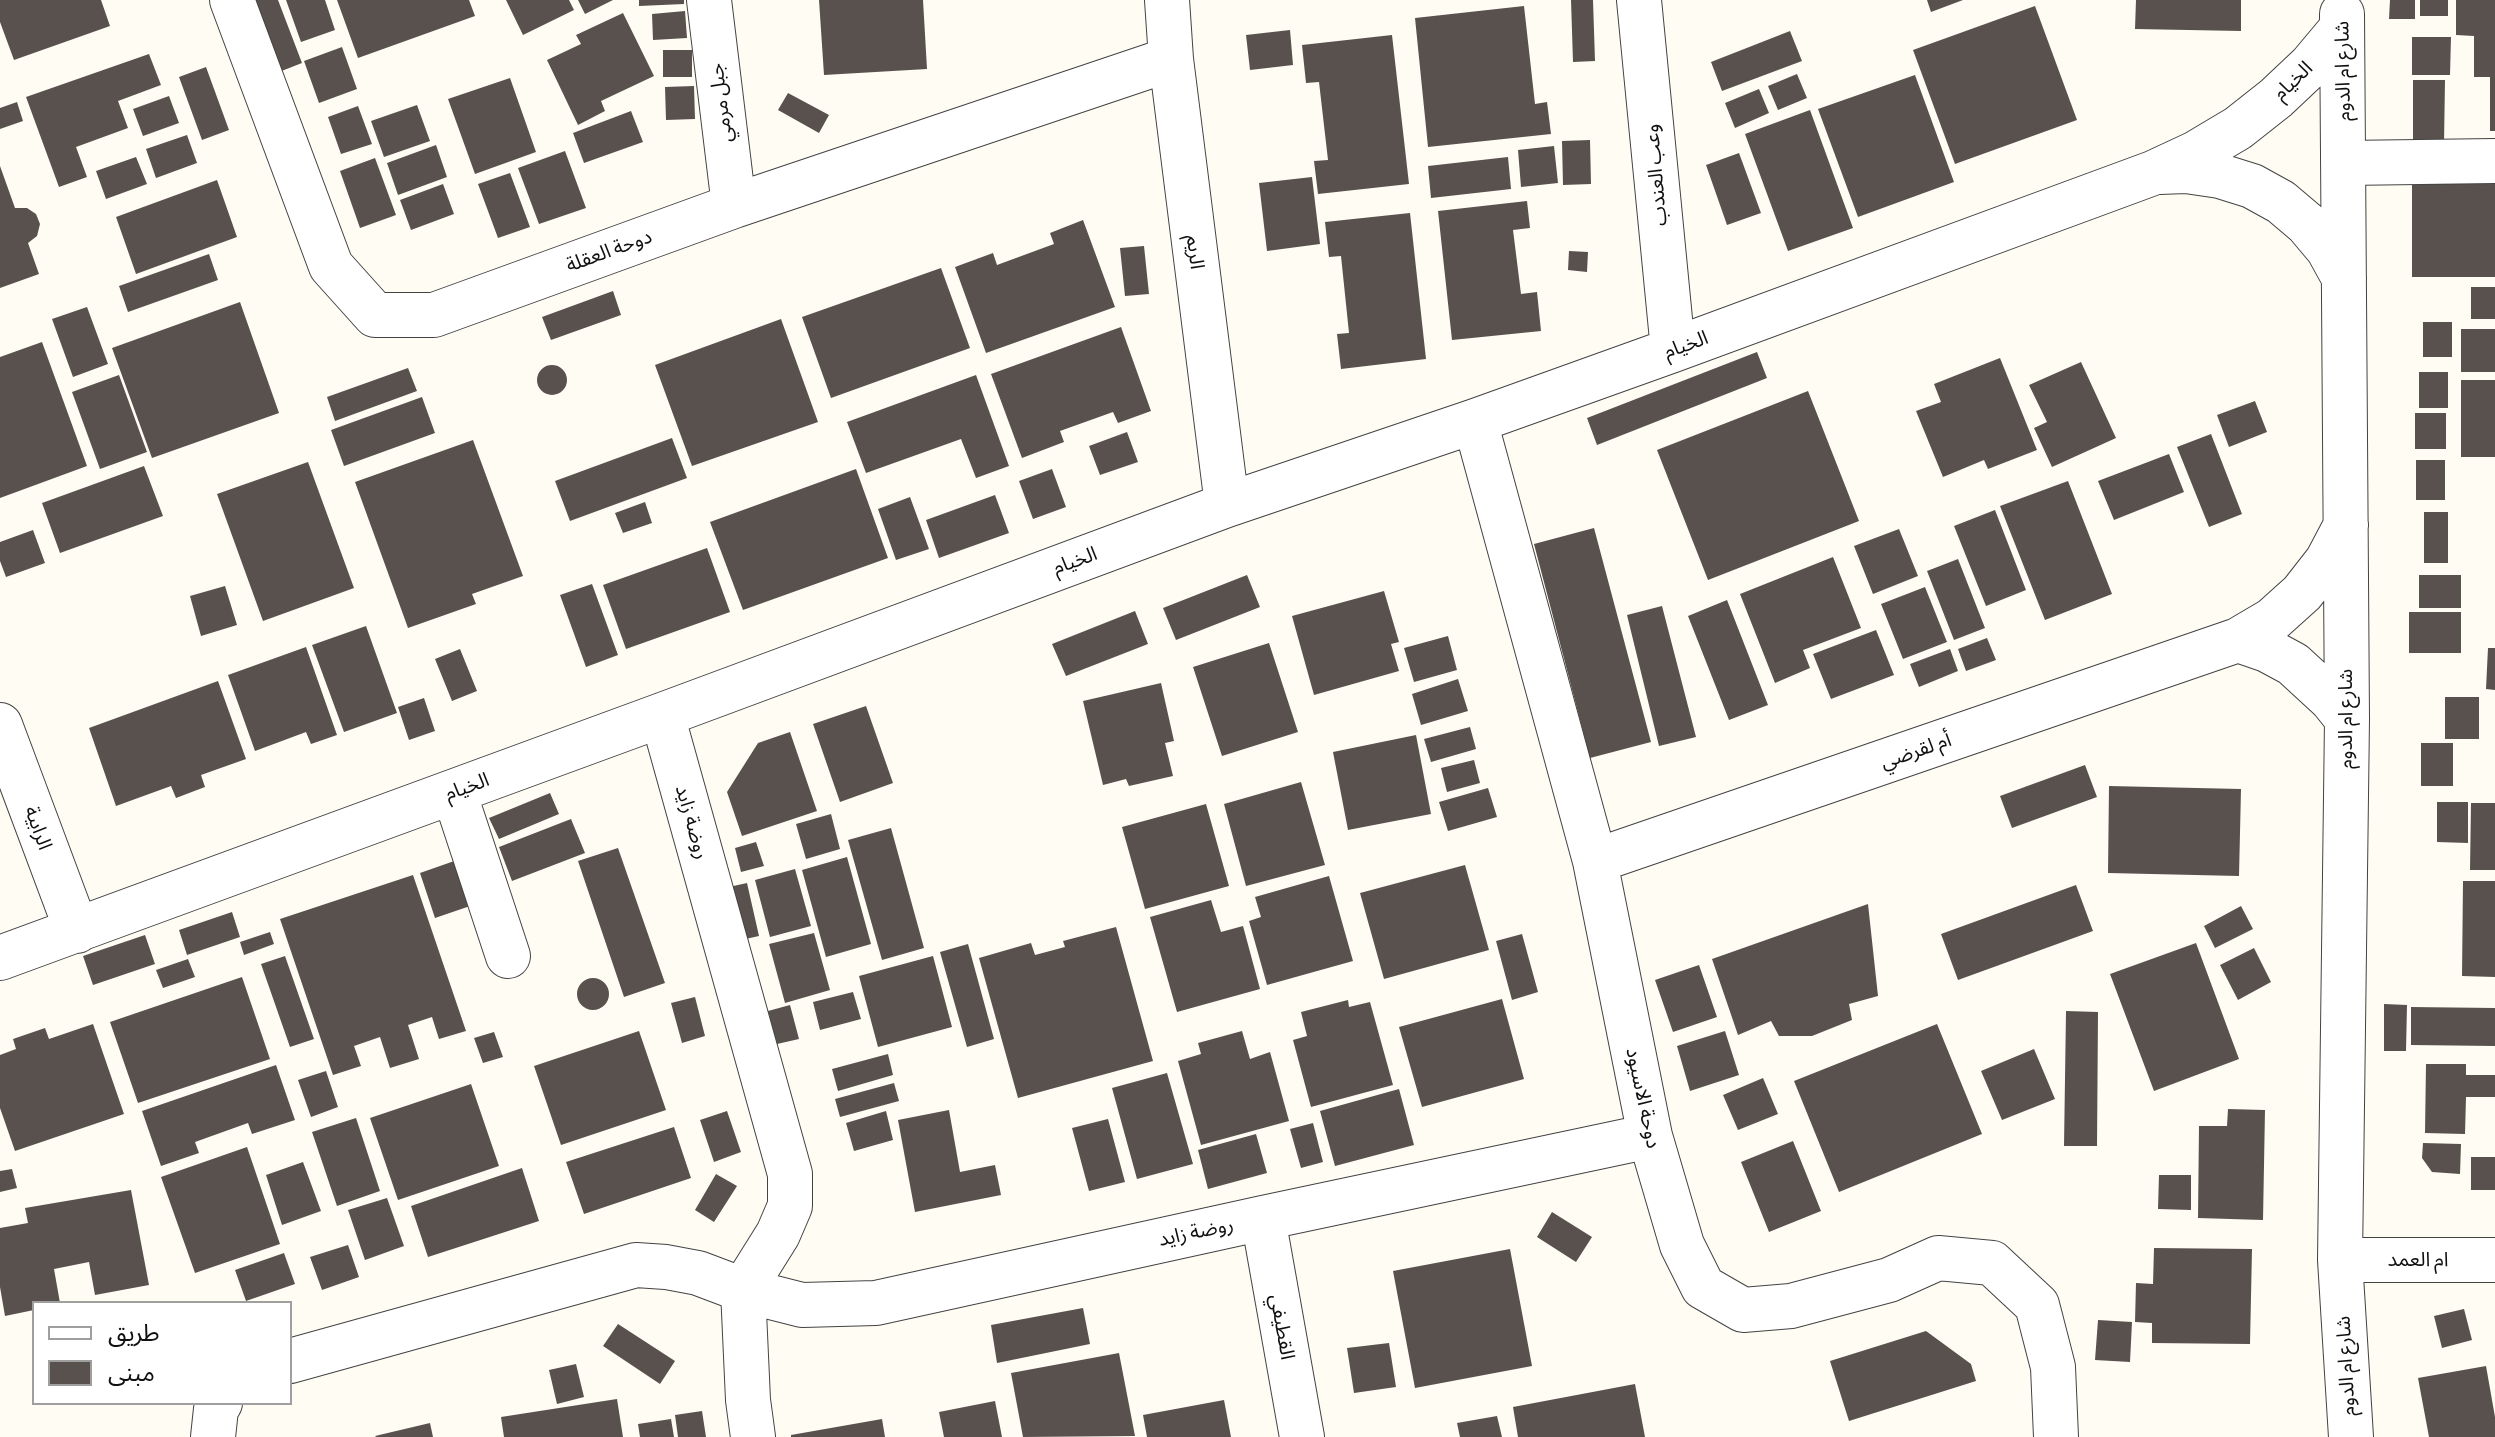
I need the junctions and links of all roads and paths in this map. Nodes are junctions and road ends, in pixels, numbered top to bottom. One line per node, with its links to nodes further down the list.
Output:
1 (232, 0): 10 (street, دوحة العقلة)
2 (709, 0): 10 (street, جبل مرمي)
3 (1167, 0): 6 (street, الريم)
4 (1639, 0): 12 (street, وعب العندب)
5 (2342, 14): 8 (street, شارع ام الدوم); 9 (street, الخيام)
6 (1171, 59): 10 (street, دوحة العقلة); 14 (street, الريم)
7 (2495, 161): 8 (street)
8 (2344, 163): 11 (street, شارع ام الدوم)
9 (2153, 173): 11 (street, الخيام); 12 (street, الخيام)
10 (734, 206)
11 (2344, 278): 15 (street, شارع ام الدوم)
12 (1673, 350): 13 (street, الخيام)
13 (1475, 421): 14 (street, الخيام); 21 (street, دوحة الاسيود)
14 (1227, 505): 17 (street, الخيام)
15 (2346, 525): 16 (street, أم لقرضي); 18 (street, شارع ام الدوم)
16 (2238, 640): 18 (street); 21 (street, أم لقرضي)
17 (662, 715): 20 (street, الخيام); 29 (street, روضة زايد)
18 (2347, 719): 27 (street, شارع ام الدوم)
19 (0, 725): 22 (street, الرابية)
20 (454, 792): 22 (street, الخيام); 23 (street)
21 (1595, 861): 25 (street, دوحة الاسيود)
22 (77, 931): 24 (street, الخيام)
23 (508, 956)
24 (0, 958)
25 (1650, 1136): 26 (street, روضة زايد); 35 (street, دوحة الاسيود)
26 (1263, 1218): 29 (street, روضة زايد); 34 (street, القطيفي)
27 (2340, 1260): 28 (street, ام العمد); 36 (street, شارع ام الدوم)
28 (2495, 1260)
29 (743, 1290): 30 (street, روضة زايد); 33 (street)
30 (292, 1360)
31 (219, 1405): 32 (street)
32 (213, 1437)
33 (753, 1437)
34 (1302, 1437)
35 (2056, 1437)
36 (2351, 1437)

